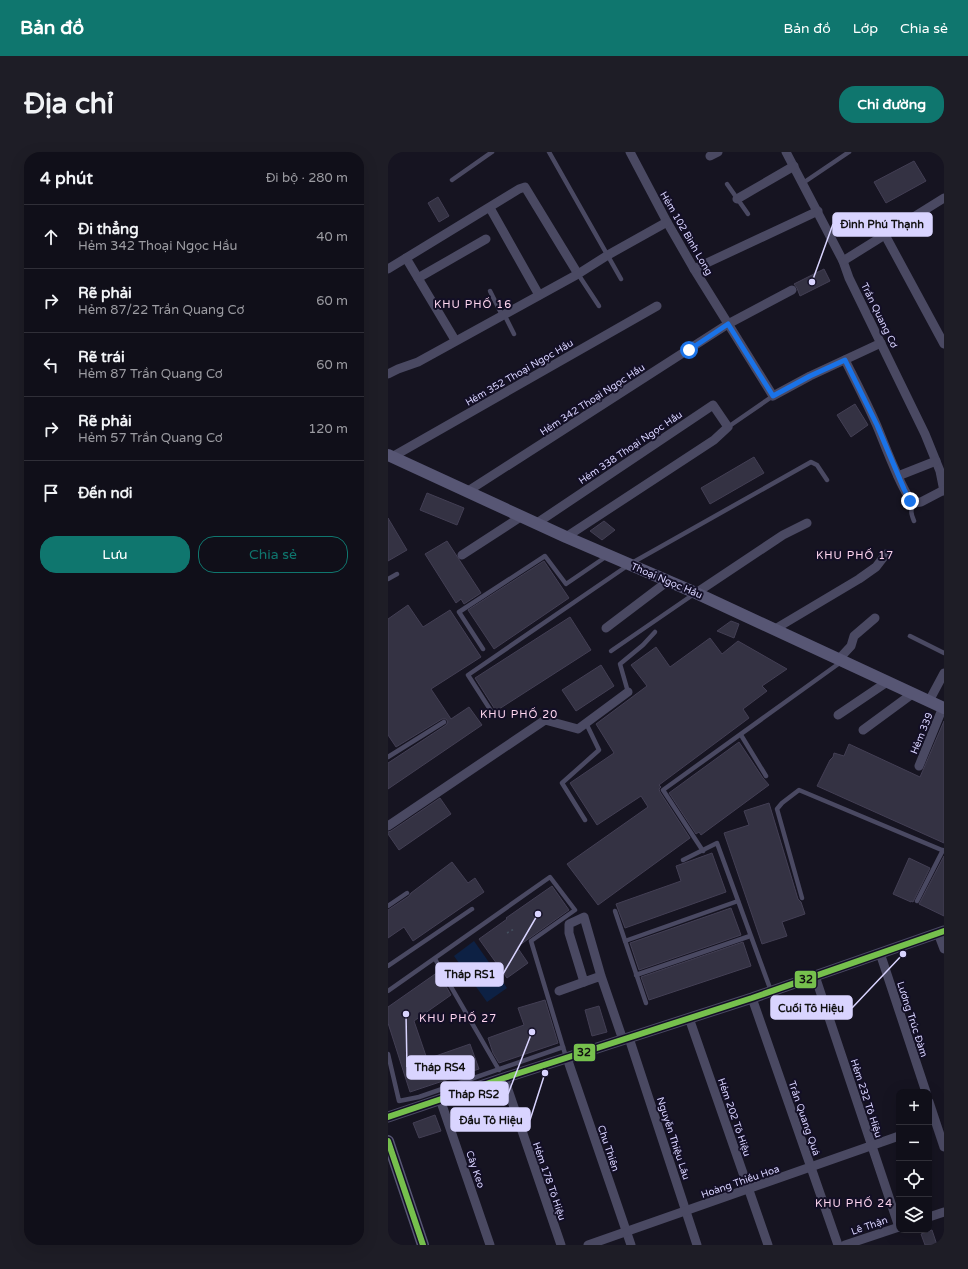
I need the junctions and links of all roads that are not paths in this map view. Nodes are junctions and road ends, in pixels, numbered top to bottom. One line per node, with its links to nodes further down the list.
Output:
1 (492, 152): 7 (lane)
2 (549, 152): 18 (lane)
3 (630, 152): 15 (street, Hẻm 102 Bình Long)
4 (786, 152): 6 (street, Trần Quang Cơ)
5 (849, 152): 8 (lane)
6 (794, 166): 8 (street, Trần Quang Cơ); 11 (street)
7 (452, 180)
8 (803, 183): 13 (street, Trần Quang Cơ)
9 (727, 184): 11 (lane)
10 (944, 198): 16 (street)
11 (737, 199): 14 (lane)
12 (490, 208): 19 (street); 23 (street); 28 (street)
13 (818, 211): 20 (street, Trần Quang Cơ); 22 (street)
14 (748, 214)
15 (667, 222): 18 (street); 22 (street, Hẻm 102 Bình Long)
16 (885, 235): 20 (street); 36 (street)
17 (486, 239): 24 (street)
18 (608, 255): 23 (street); 25 (lane)
19 (406, 258): 21 (street); 24 (street)
20 (843, 261): 35 (street, Trần Quang Cơ)
21 (388, 269)
22 (694, 269): 32 (street, Hẻm 102 Bình Long)
23 (578, 274): 28 (street); 29 (lane)
24 (418, 278): 34 (street)
25 (621, 279)
26 (792, 290): 32 (street, Hẻm 342 Thoại Ngọc Hầu)
27 (490, 291): 31 (lane)
28 (538, 295): 31 (street)
29 (599, 306)
30 (657, 306): 41 (street, Hẻm 352 Thoại Ngọc Hầu)
31 (503, 315): 33 (lane); 34 (street)
32 (728, 324): 39 (street, Hẻm 102 Bình Long); 46 (street, Hẻm 342 Thoại Ngọc Hầu)
33 (514, 334)
34 (455, 340): 38 (street)
35 (881, 343): 37 (street); 42 (street, Trần Quang Cơ)
36 (944, 344)
37 (845, 360): 39 (street); 44 (street)
38 (388, 374)
39 (773, 396): 40 (lane)
40 (728, 427): 51 (street, Hẻm 338 Thoại Ngọc Hầu); 53 (street)
41 (390, 456): 46 (main road, Thoại Ngọc Hầu)
42 (936, 461): 43 (street, Trần Quang Cơ); 44 (street)
43 (942, 469): 47 (street, Trần Quang Cơ)
44 (898, 476): 48 (street)
45 (827, 480): 57 (lane)
46 (468, 491): 49 (main road, Thoại Ngọc Hầu)
47 (944, 491): 48 (street)
48 (914, 503): 50 (lane)
49 (522, 516): 51 (main road, Thoại Ngọc Hầu); 55 (street)
50 (914, 521)
51 (537, 523): 53 (main road, Thoại Ngọc Hầu)
52 (807, 523): 61 (street)
53 (566, 537): 56 (main road, Thoại Ngọc Hầu)
54 (886, 554): 64 (street)
55 (462, 555)
56 (608, 555): 57 (main road, Thoại Ngọc Hầu); 67 (lane)
57 (630, 564): 60 (main road, Thoại Ngọc Hầu); 77 (lane)
58 (397, 574): 59 (lane)
59 (388, 579)
60 (668, 581): 61 (main road, Thoại Ngọc Hầu); 63 (street)
61 (696, 593): 64 (main road, Thoại Ngọc Hầu); 68 (lane)
62 (875, 618): 70 (street)
63 (606, 628)
64 (775, 629): 70 (main road, Thoại Ngọc Hầu)
65 (655, 632): 73 (lane)
66 (910, 636): 69 (lane)
67 (483, 649)
68 (611, 651)
69 (944, 653)
70 (840, 660): 72 (main road, Thoại Ngọc Hầu); 82 (lane)
71 (944, 673): 75 (street)
72 (887, 682): 74 (main road, Thoại Ngọc Hầu); 78 (street)
73 (628, 692): 80 (street)
74 (912, 694): 75 (main road, Thoại Ngọc Hầu); 81 (street)
75 (930, 701): 76 (main road, Thoại Ngọc Hầu)
76 (944, 708): 84 (street, Hẻm 339)
77 (493, 714)
78 (838, 715)
79 (444, 722): 83 (lane)
80 (586, 723): 86 (lane); 87 (street)
81 (863, 730)
82 (740, 735): 85 (lane); 89 (lane)
83 (388, 757)
84 (919, 766)
85 (766, 776)
86 (585, 820)
87 (388, 826)
88 (943, 850): 92 (lane); 94 (lane)
89 (703, 851): 90 (lane); 93 (lane)
90 (683, 860)
91 (407, 893): 95 (lane)
92 (802, 898)
93 (738, 901): 99 (lane); 100 (lane)
94 (917, 901)
95 (388, 906)
96 (472, 909): 104 (lane)
97 (614, 911): 100 (lane)
98 (941, 932): 101 (street); 102 (street)
99 (750, 936): 105 (lane); 111 (lane)
100 (625, 941): 105 (lane)
101 (944, 950)
102 (880, 954): 107 (street); 119 (street, Lương Trúc Đàm)
103 (435, 959): 109 (lane); 116 (lane); 118 (lane)
104 (388, 966)
105 (636, 975): 113 (lane)
106 (602, 976): 108 (street); 108 (street, Nguyễn Thiệu Lâu); 115 (street, Nguyễn Thiệu Lâu)
107 (815, 976): 111 (street); 126 (street, Hẻm 232 Tô Hiệu)
108 (584, 982): 110 (street)
109 (388, 991)
110 (559, 991)
111 (770, 991): 112 (street)
112 (752, 998): 114 (street); 129 (street, Trần Quang Quá)
113 (646, 1003)
114 (689, 1018): 115 (street); 130 (street, Hẻm 202 Tô Hiệu)
115 (626, 1039): 116 (street); 131 (street, Nguyễn Thiệu Lâu)
116 (565, 1053): 118 (street); 136 (street, Chu Thiên)
117 (388, 1054): 118 (lane)
118 (501, 1073): 120 (street); 140 (street, Hẻm 178 Tô Hiệu)
119 (925, 1089)
120 (440, 1099): 122 (street); 139 (street, Cây Keo)
121 (932, 1111): 123 (street)
122 (388, 1117)
123 (936, 1124): 127 (street)
124 (896, 1137): 126 (street, Hoàng Thiều Hoa)
125 (388, 1141): 138 (main road)
126 (872, 1146): 129 (street, Hoàng Thiều Hoa); 134 (street, Hẻm 232 Tô Hiệu)
127 (944, 1147)
128 (388, 1167): 137 (main road)
129 (811, 1167): 130 (street, Hoàng Thiều Hoa); 145 (street, Trần Quang Quá)
130 (749, 1189): 131 (street, Hoàng Thiều Hoa); 144 (street, Hẻm 202 Tô Hiệu)
131 (686, 1211): 136 (street, Hoàng Thiều Hoa); 143 (street, Nguyễn Thiệu Lâu)
132 (944, 1212): 133 (street)
133 (932, 1216)
134 (896, 1218)
135 (896, 1228): 146 (street, Lê Thận)
136 (626, 1232): 141 (street, Hoàng Thiều Hoa); 142 (street, Chu Thiên)
137 (414, 1245)
138 (423, 1245)
139 (490, 1245)
140 (561, 1245)
141 (588, 1245)
142 (631, 1245)
143 (697, 1245)
144 (768, 1245)
145 (838, 1245)
146 (845, 1245)

